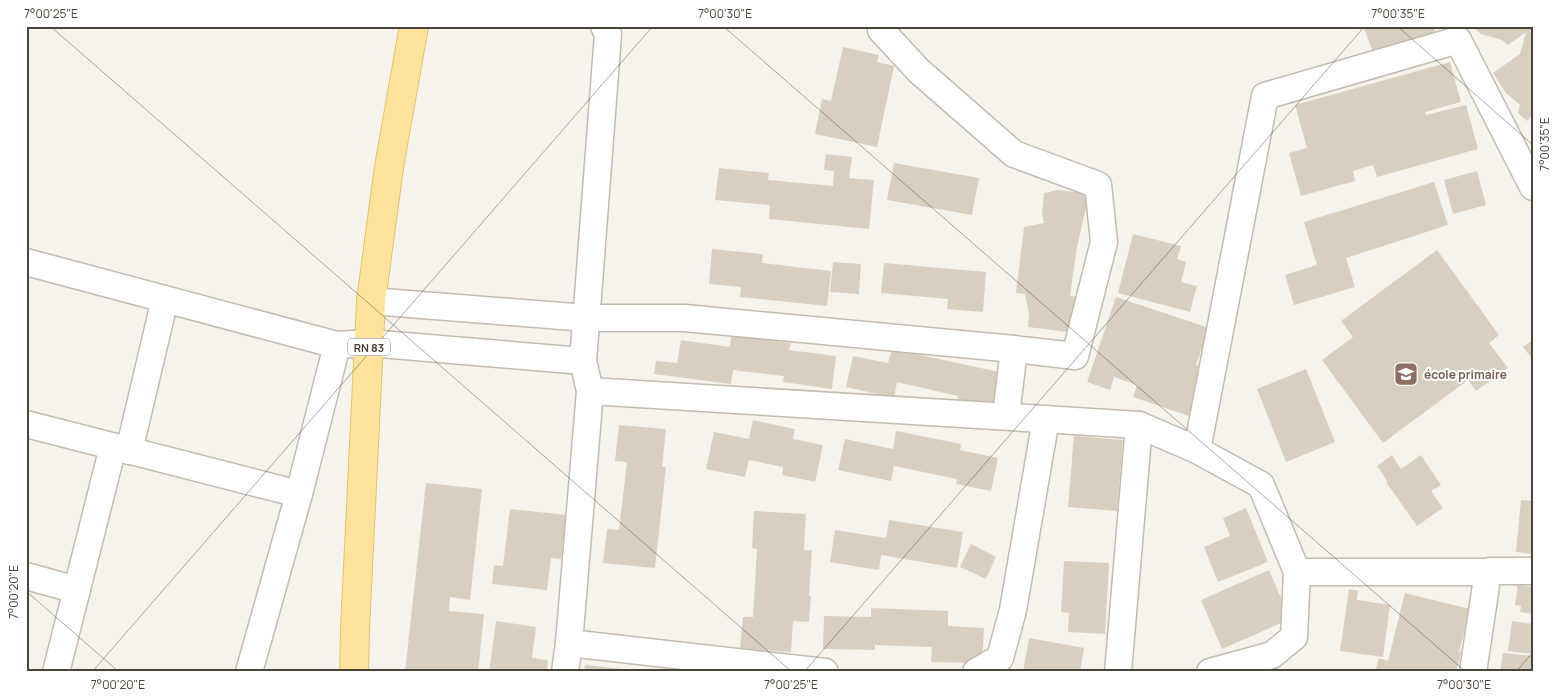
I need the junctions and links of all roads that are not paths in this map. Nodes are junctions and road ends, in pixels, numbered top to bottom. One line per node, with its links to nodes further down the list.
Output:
1 (414, 26): 7 (main road, RN 83)
2 (604, 26): 8 (street)
3 (881, 26): 11 (street)
4 (1533, 187): 19 (street)
5 (26, 262): 6 (street)
6 (165, 299): 10 (street); 18 (street)
7 (371, 301): 8 (street); 9 (main road, RN 83)
8 (586, 318): 11 (street); 12 (street)
9 (369, 343): 10 (street); 12 (street); 29 (main road, RN 83)
10 (337, 345): 20 (street)
11 (1014, 349): 14 (street)
12 (583, 360): 13 (street)
13 (590, 391): 14 (street); 26 (street)
14 (1006, 416): 15 (street)
15 (1046, 419): 17 (street); 32 (street)
16 (26, 424): 18 (street)
17 (1139, 425): 19 (street); 33 (street)
18 (121, 449): 20 (street); 25 (street)
19 (1197, 450): 22 (street)
20 (299, 494): 28 (street)
21 (1533, 571): 23 (street)
22 (1297, 572): 23 (street); 34 (street)
23 (1488, 572): 35 (street)
24 (26, 576): 25 (street)
25 (77, 590): 27 (street)
26 (569, 642): 30 (street); 31 (street)
27 (56, 672)
28 (249, 672)
29 (354, 672)
30 (565, 672)
31 (826, 672)
32 (976, 672)
33 (1118, 672)
34 (1210, 672)
35 (1473, 672)

